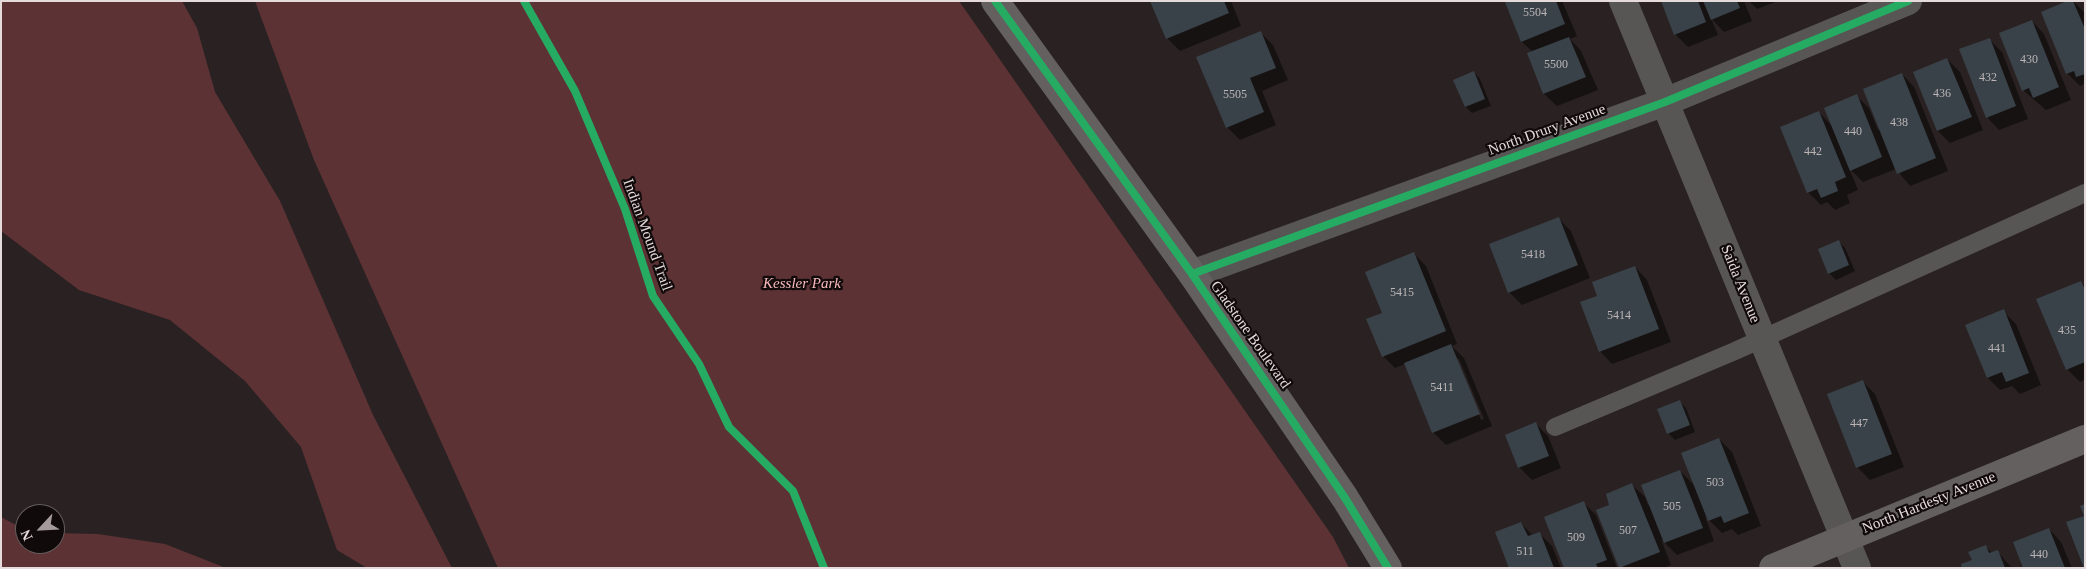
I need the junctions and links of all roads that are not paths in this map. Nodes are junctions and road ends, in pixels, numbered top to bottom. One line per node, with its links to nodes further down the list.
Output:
1 (995, 1): 6 (street, Gladstone Boulevard)
2 (1623, 1): 4 (street, Saida Avenue)
3 (1908, 1): 4 (street, North Drury Avenue)
4 (1665, 102): 6 (street, North Drury Avenue); 7 (street, Saida Avenue)
5 (2085, 193): 7 (lane)
6 (1192, 274): 11 (street, Gladstone Boulevard)
7 (1763, 338): 8 (lane); 10 (street, Saida Avenue)
8 (1555, 427)
9 (2085, 439): 10 (street, North Hardesty Avenue)
10 (1845, 538): 12 (street, North Hardesty Avenue); 13 (street, Saida Avenue)
11 (1388, 568)
12 (1773, 568)
13 (1857, 568)

